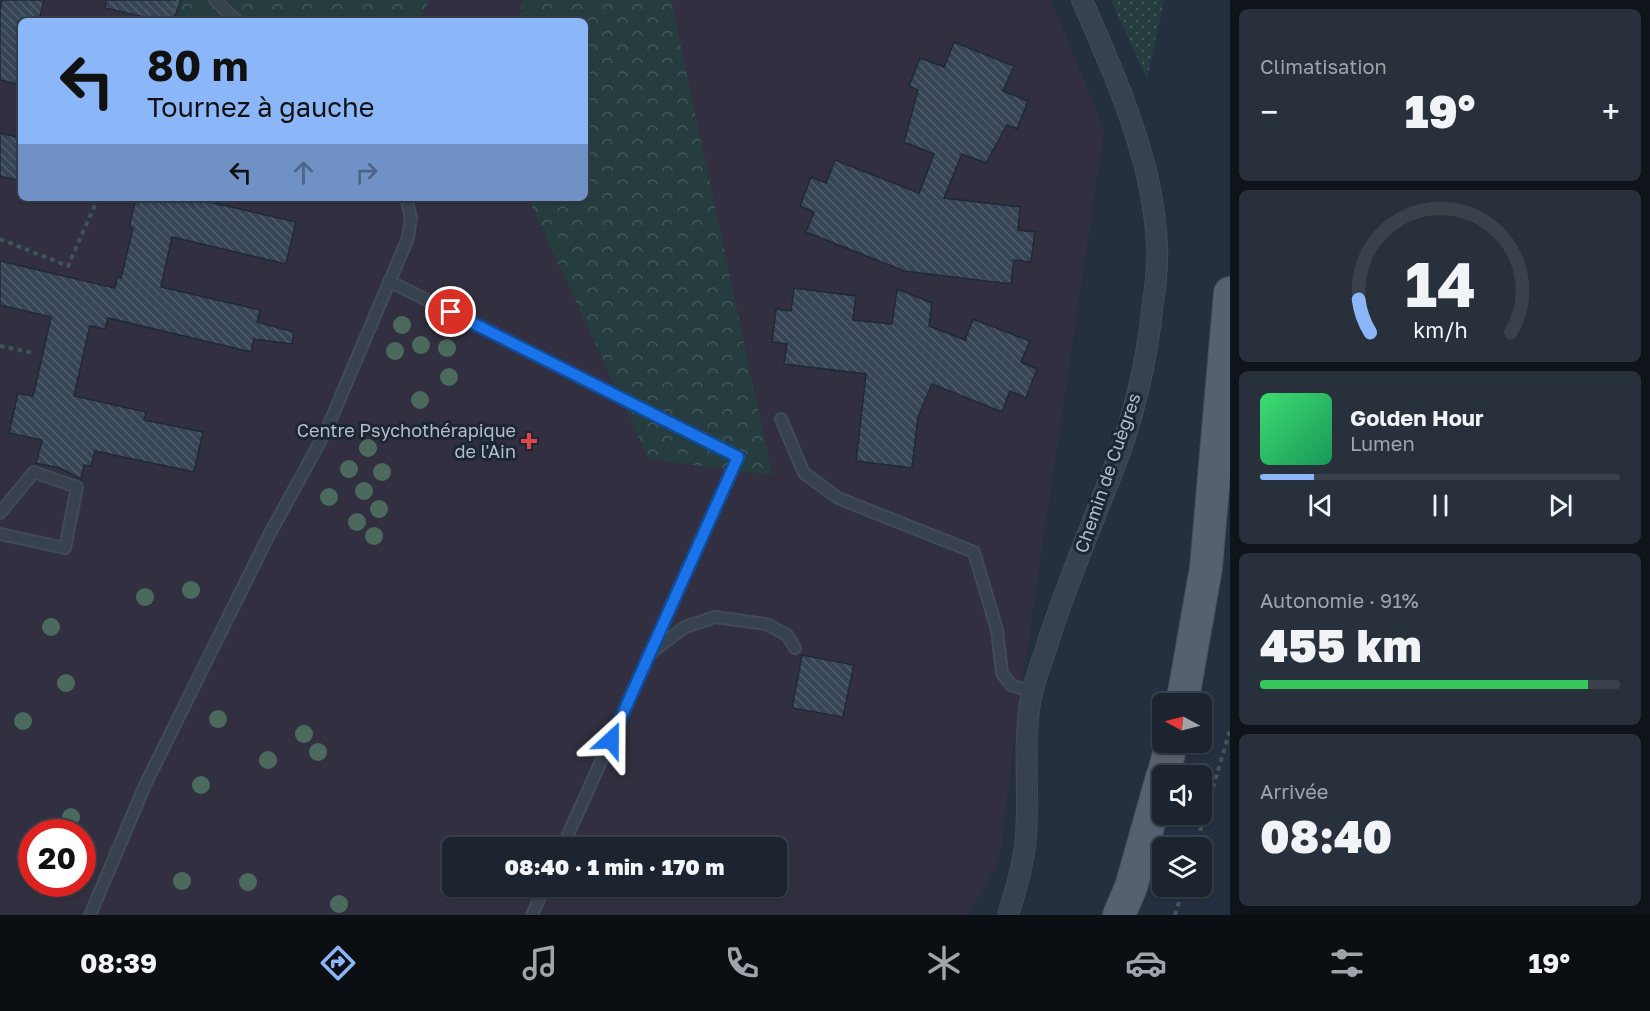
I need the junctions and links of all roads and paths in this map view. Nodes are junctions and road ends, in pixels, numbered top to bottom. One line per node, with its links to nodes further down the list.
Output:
1 (178, 0): 4 (path)
2 (215, 0): 5 (lane)
3 (1082, 0): 18 (street, Chemin de Cuègres)
4 (171, 18)
5 (234, 18)
6 (97, 201): 8 (path)
7 (407, 201): 9 (lane)
8 (0, 239)
9 (389, 281): 17 (lane); 26 (lane)
10 (1230, 293): 19 (main road)
11 (0, 346): 12 (path)
12 (34, 353)
13 (781, 419): 18 (lane)
14 (0, 513): 15 (lane)
15 (0, 534)
16 (795, 648): 17 (lane)
17 (650, 654): 22 (lane)
18 (1032, 692): 28 (street, Chemin de Cuègres)
19 (1184, 693)
20 (1230, 730): 23 (path)
21 (1152, 814): 29 (main road)
22 (567, 837)
23 (1198, 837)
24 (540, 897): 27 (lane)
25 (1181, 897): 30 (path)
26 (90, 915)
27 (532, 915)
28 (1008, 915)
29 (1119, 915)
30 (1175, 915)

